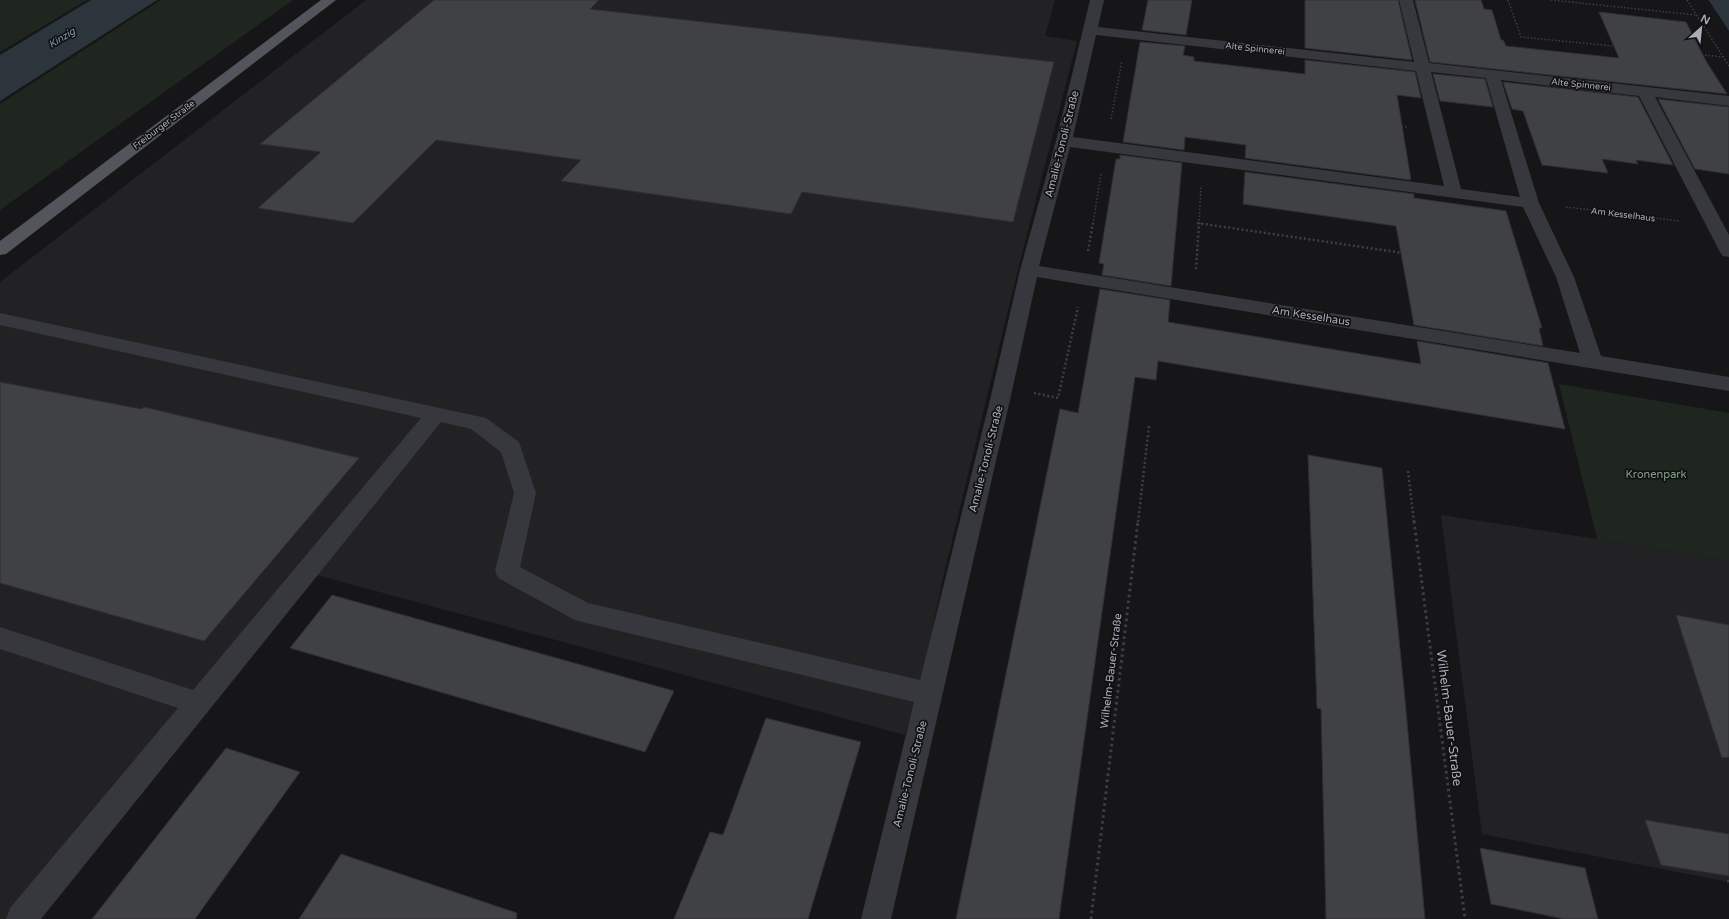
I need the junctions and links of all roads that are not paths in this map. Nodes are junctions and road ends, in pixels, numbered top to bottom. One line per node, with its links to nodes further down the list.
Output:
1 (329, 0): 12 (main road, Freiburger Straße)
2 (1097, 0): 4 (street, Amalie-Tonoli-Straße)
3 (1406, 0): 5 (street)
4 (1089, 30): 5 (street, Alte Spinnerei); 9 (street, Amalie-Tonoli-Straße)
5 (1422, 68): 6 (street, Alte Spinnerei); 10 (street)
6 (1492, 75): 7 (street, Alte Spinnerei); 11 (street)
7 (1644, 92): 8 (street, Alte Spinnerei); 13 (street)
8 (1729, 101)
9 (1064, 141): 10 (street); 14 (street, Amalie-Tonoli-Straße)
10 (1454, 194): 11 (street)
11 (1530, 203): 16 (street)
12 (0, 250)
13 (1729, 252)
14 (1029, 270): 16 (street, Am Kesselhaus); 20 (street, Amalie-Tonoli-Straße)
15 (0, 319): 18 (street)
16 (1594, 363): 17 (street, Am Kesselhaus)
17 (1729, 384)
18 (436, 414): 20 (street); 21 (street)
19 (0, 638): 21 (street)
20 (929, 694): 23 (street, Amalie-Tonoli-Straße)
21 (198, 702): 22 (street)
22 (21, 919)
23 (876, 919)

